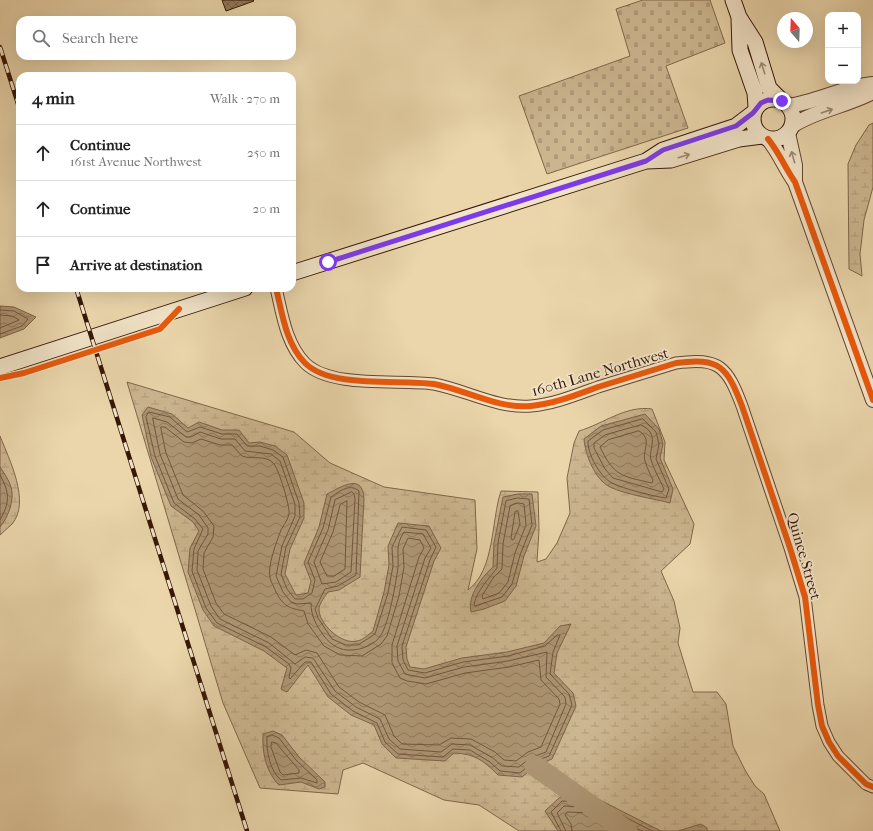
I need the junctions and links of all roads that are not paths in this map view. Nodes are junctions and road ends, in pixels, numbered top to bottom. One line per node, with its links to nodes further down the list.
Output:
1 (734, 0): 2 (main road)
2 (739, 17): 5 (main road, one-way to 2); 6 (main road)
3 (873, 84): 5 (street)
4 (873, 92): 7 (street, one-way to 4)
5 (785, 103): 6 (main road); 7 (main road)
6 (755, 110): 8 (main road); 9 (main road)
7 (790, 130): 8 (main road); 10 (street, one-way to 7)
8 (765, 137): 9 (main road, one-way to 8); 10 (street)
9 (646, 161): 11 (main road)
10 (795, 182): 16 (street)
11 (296, 272)
12 (233, 292): 14 (main road)
13 (277, 292): 15 (street, 160th Lane Northwest)
14 (0, 367)
15 (724, 369): 17 (street, Quince Street)
16 (873, 400)
17 (873, 787)

